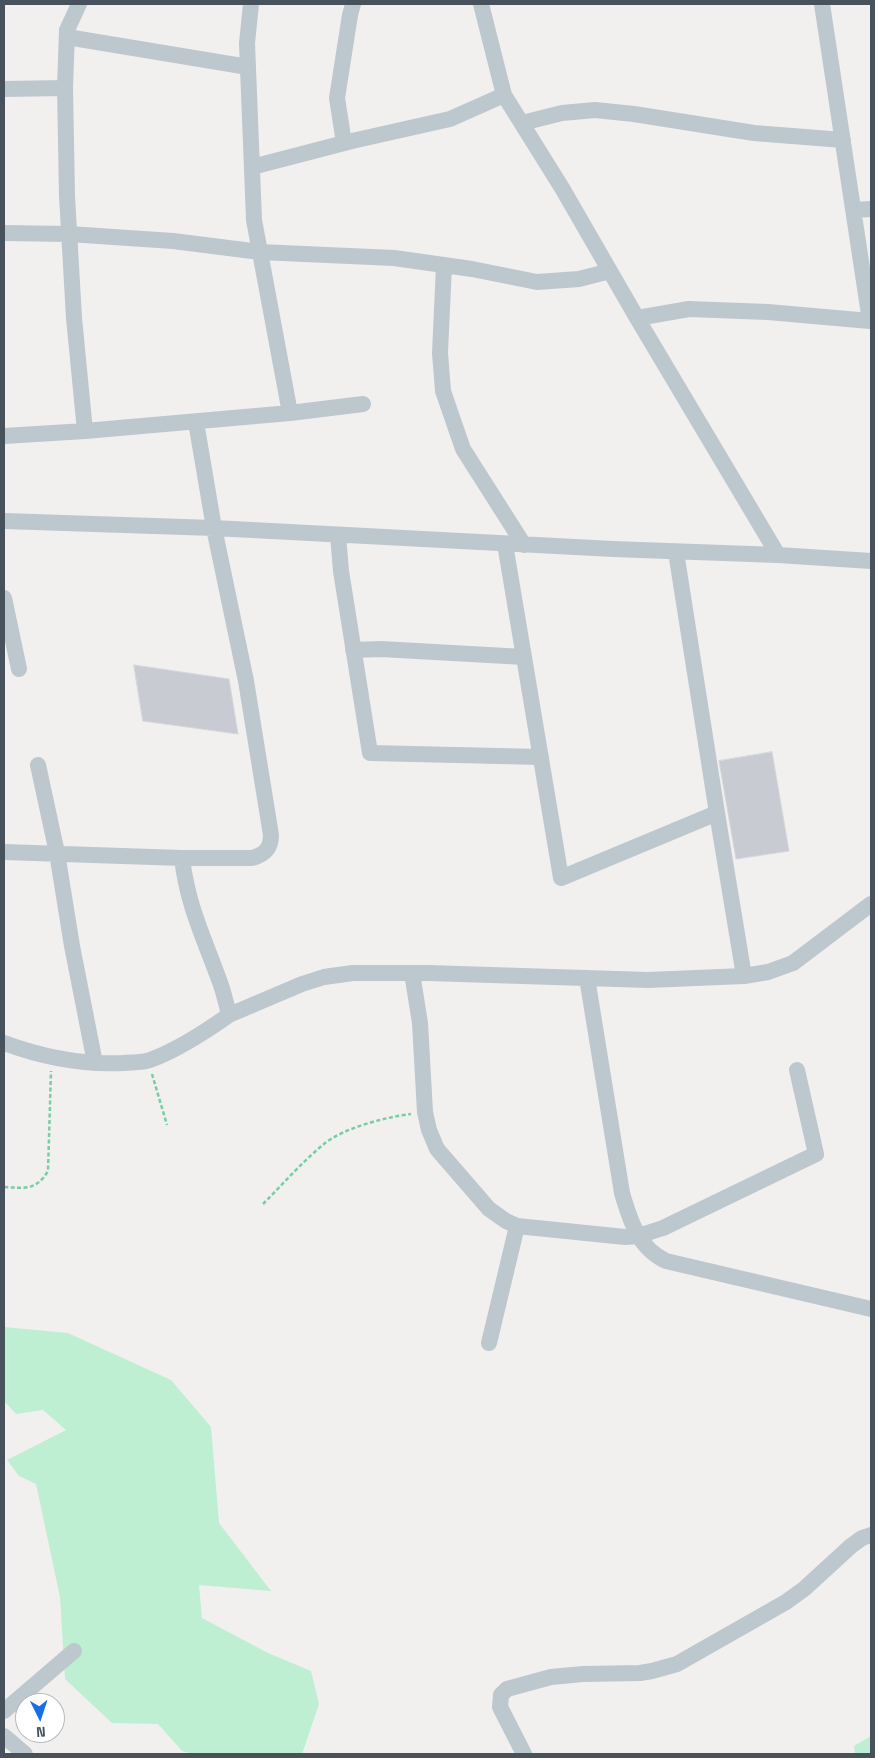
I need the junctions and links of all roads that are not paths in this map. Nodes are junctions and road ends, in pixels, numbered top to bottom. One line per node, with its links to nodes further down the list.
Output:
1 (79, 4): 6 (street)
2 (251, 4): 7 (street)
3 (353, 4): 13 (street)
4 (481, 4): 10 (street)
5 (822, 4): 12 (street)
6 (67, 37): 7 (street); 8 (street)
7 (248, 66): 14 (street)
8 (65, 88): 9 (street); 18 (street)
9 (4, 89)
10 (504, 95): 11 (street); 13 (street)
11 (522, 123): 12 (street); 21 (street)
12 (843, 140): 15 (street)
13 (344, 143): 14 (street)
14 (252, 167): 19 (street)
15 (853, 210): 16 (street); 23 (street)
16 (871, 210)
17 (4, 233): 18 (street)
18 (69, 234): 19 (street); 27 (street)
19 (260, 252): 20 (street); 25 (street)
20 (444, 265): 21 (street); 33 (street)
21 (610, 272): 22 (street)
22 (637, 318): 23 (street); 35 (street)
23 (870, 321)
24 (363, 404): 25 (street)
25 (290, 413): 26 (street)
26 (196, 422): 27 (street); 30 (street)
27 (85, 431): 28 (street)
28 (4, 436)
29 (4, 521): 30 (street)
30 (214, 528): 31 (street); 46 (street)
31 (338, 536): 32 (street); 38 (street)
32 (505, 544): 33 (street); 39 (street)
33 (524, 545): 34 (street)
34 (676, 552): 35 (street); 43 (street)
35 (778, 555): 36 (street)
36 (871, 561)
37 (4, 598): 40 (street)
38 (353, 650): 39 (street); 41 (street)
39 (524, 657): 41 (street)
40 (18, 669)
41 (541, 757): 43 (street)
42 (38, 765): 45 (street)
43 (717, 814): 49 (street)
44 (4, 852): 45 (street)
45 (57, 853): 46 (street); 53 (street)
46 (182, 858): 51 (street)
47 (871, 904): 49 (street)
48 (412, 973): 50 (street); 51 (street); 55 (street)
49 (744, 976): 50 (street)
50 (587, 978): 56 (street)
51 (229, 1015): 53 (street)
52 (4, 1043): 53 (street)
53 (95, 1063)
54 (797, 1070): 56 (street)
55 (517, 1226): 56 (street); 58 (street)
56 (638, 1236): 57 (street)
57 (871, 1309)
58 (489, 1343)
59 (871, 1535): 64 (street)
60 (74, 1651): 61 (street)
61 (4, 1711)
62 (4, 1736): 63 (street)
63 (25, 1754)
64 (524, 1754)

